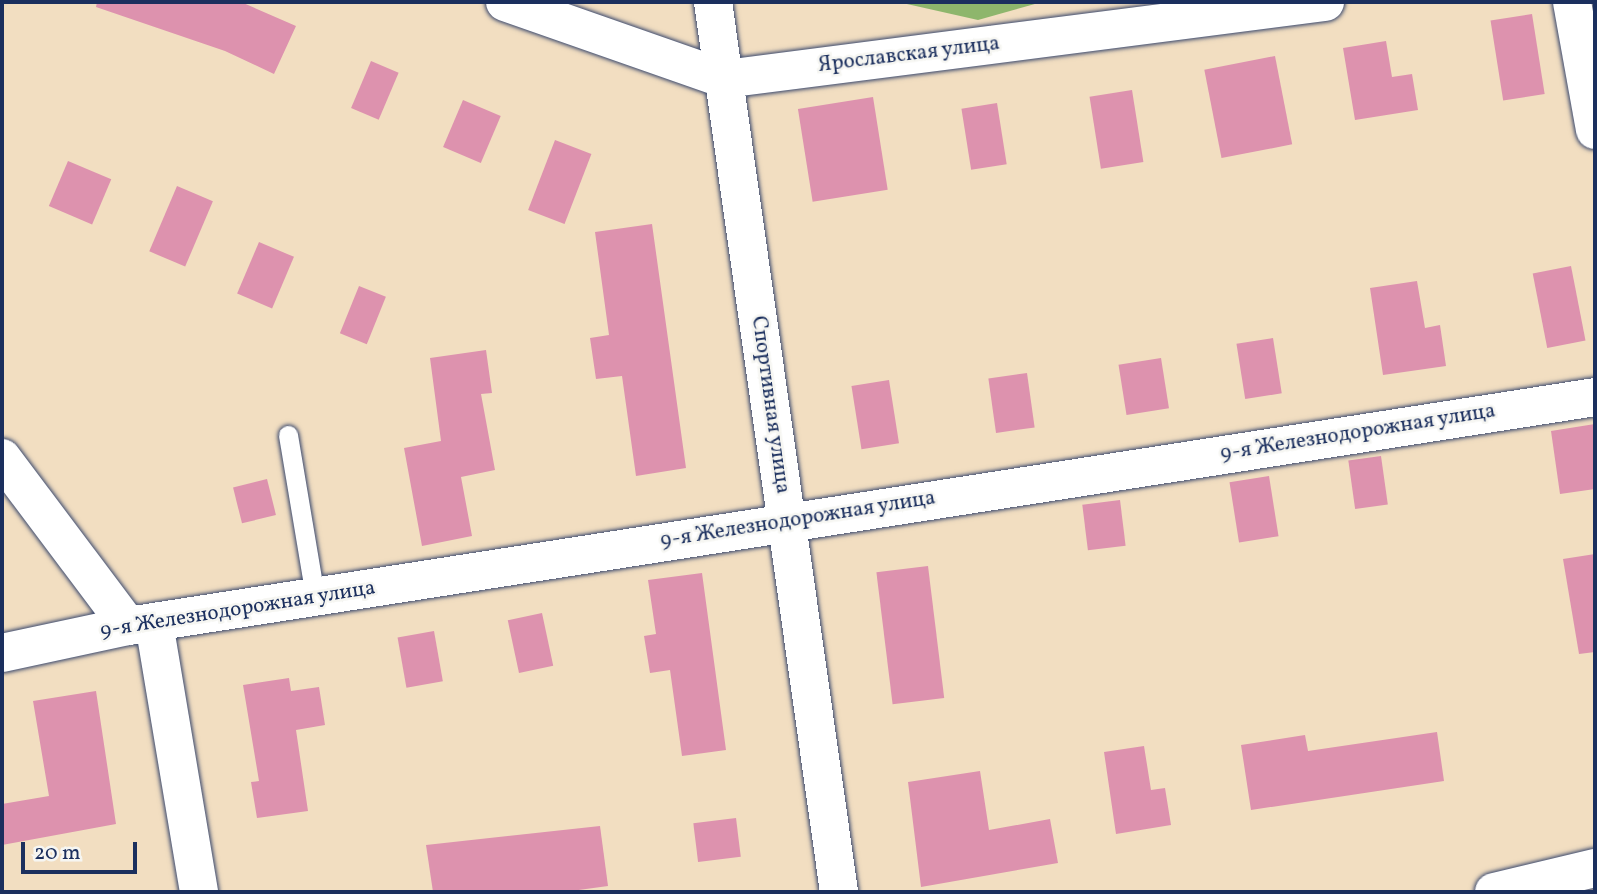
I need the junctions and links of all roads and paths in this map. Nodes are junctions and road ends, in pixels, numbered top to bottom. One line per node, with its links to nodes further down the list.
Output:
1 (505, 2): 5 (street, Ярославская улица)
2 (713, 2): 5 (street, Спортивная улица)
3 (1325, 2): 5 (street, Ярославская улица)
4 (1572, 2): 6 (street)
5 (725, 79): 10 (street, Спортивная улица)
6 (1595, 130)
7 (1595, 397): 10 (street, 9-я Железнодорожная улица)
8 (288, 435): 11 (lane)
9 (2, 458): 12 (street)
10 (786, 521): 11 (street, 9-я Железнодорожная улица); 16 (street, Спортивная улица)
11 (315, 597): 12 (street, 9-я Железнодорожная улица)
12 (141, 624): 13 (street, 9-я Железнодорожная улица); 15 (street)
13 (2, 653)
14 (1595, 868): 17 (street)
15 (199, 892)
16 (839, 892)
17 (1494, 892)

